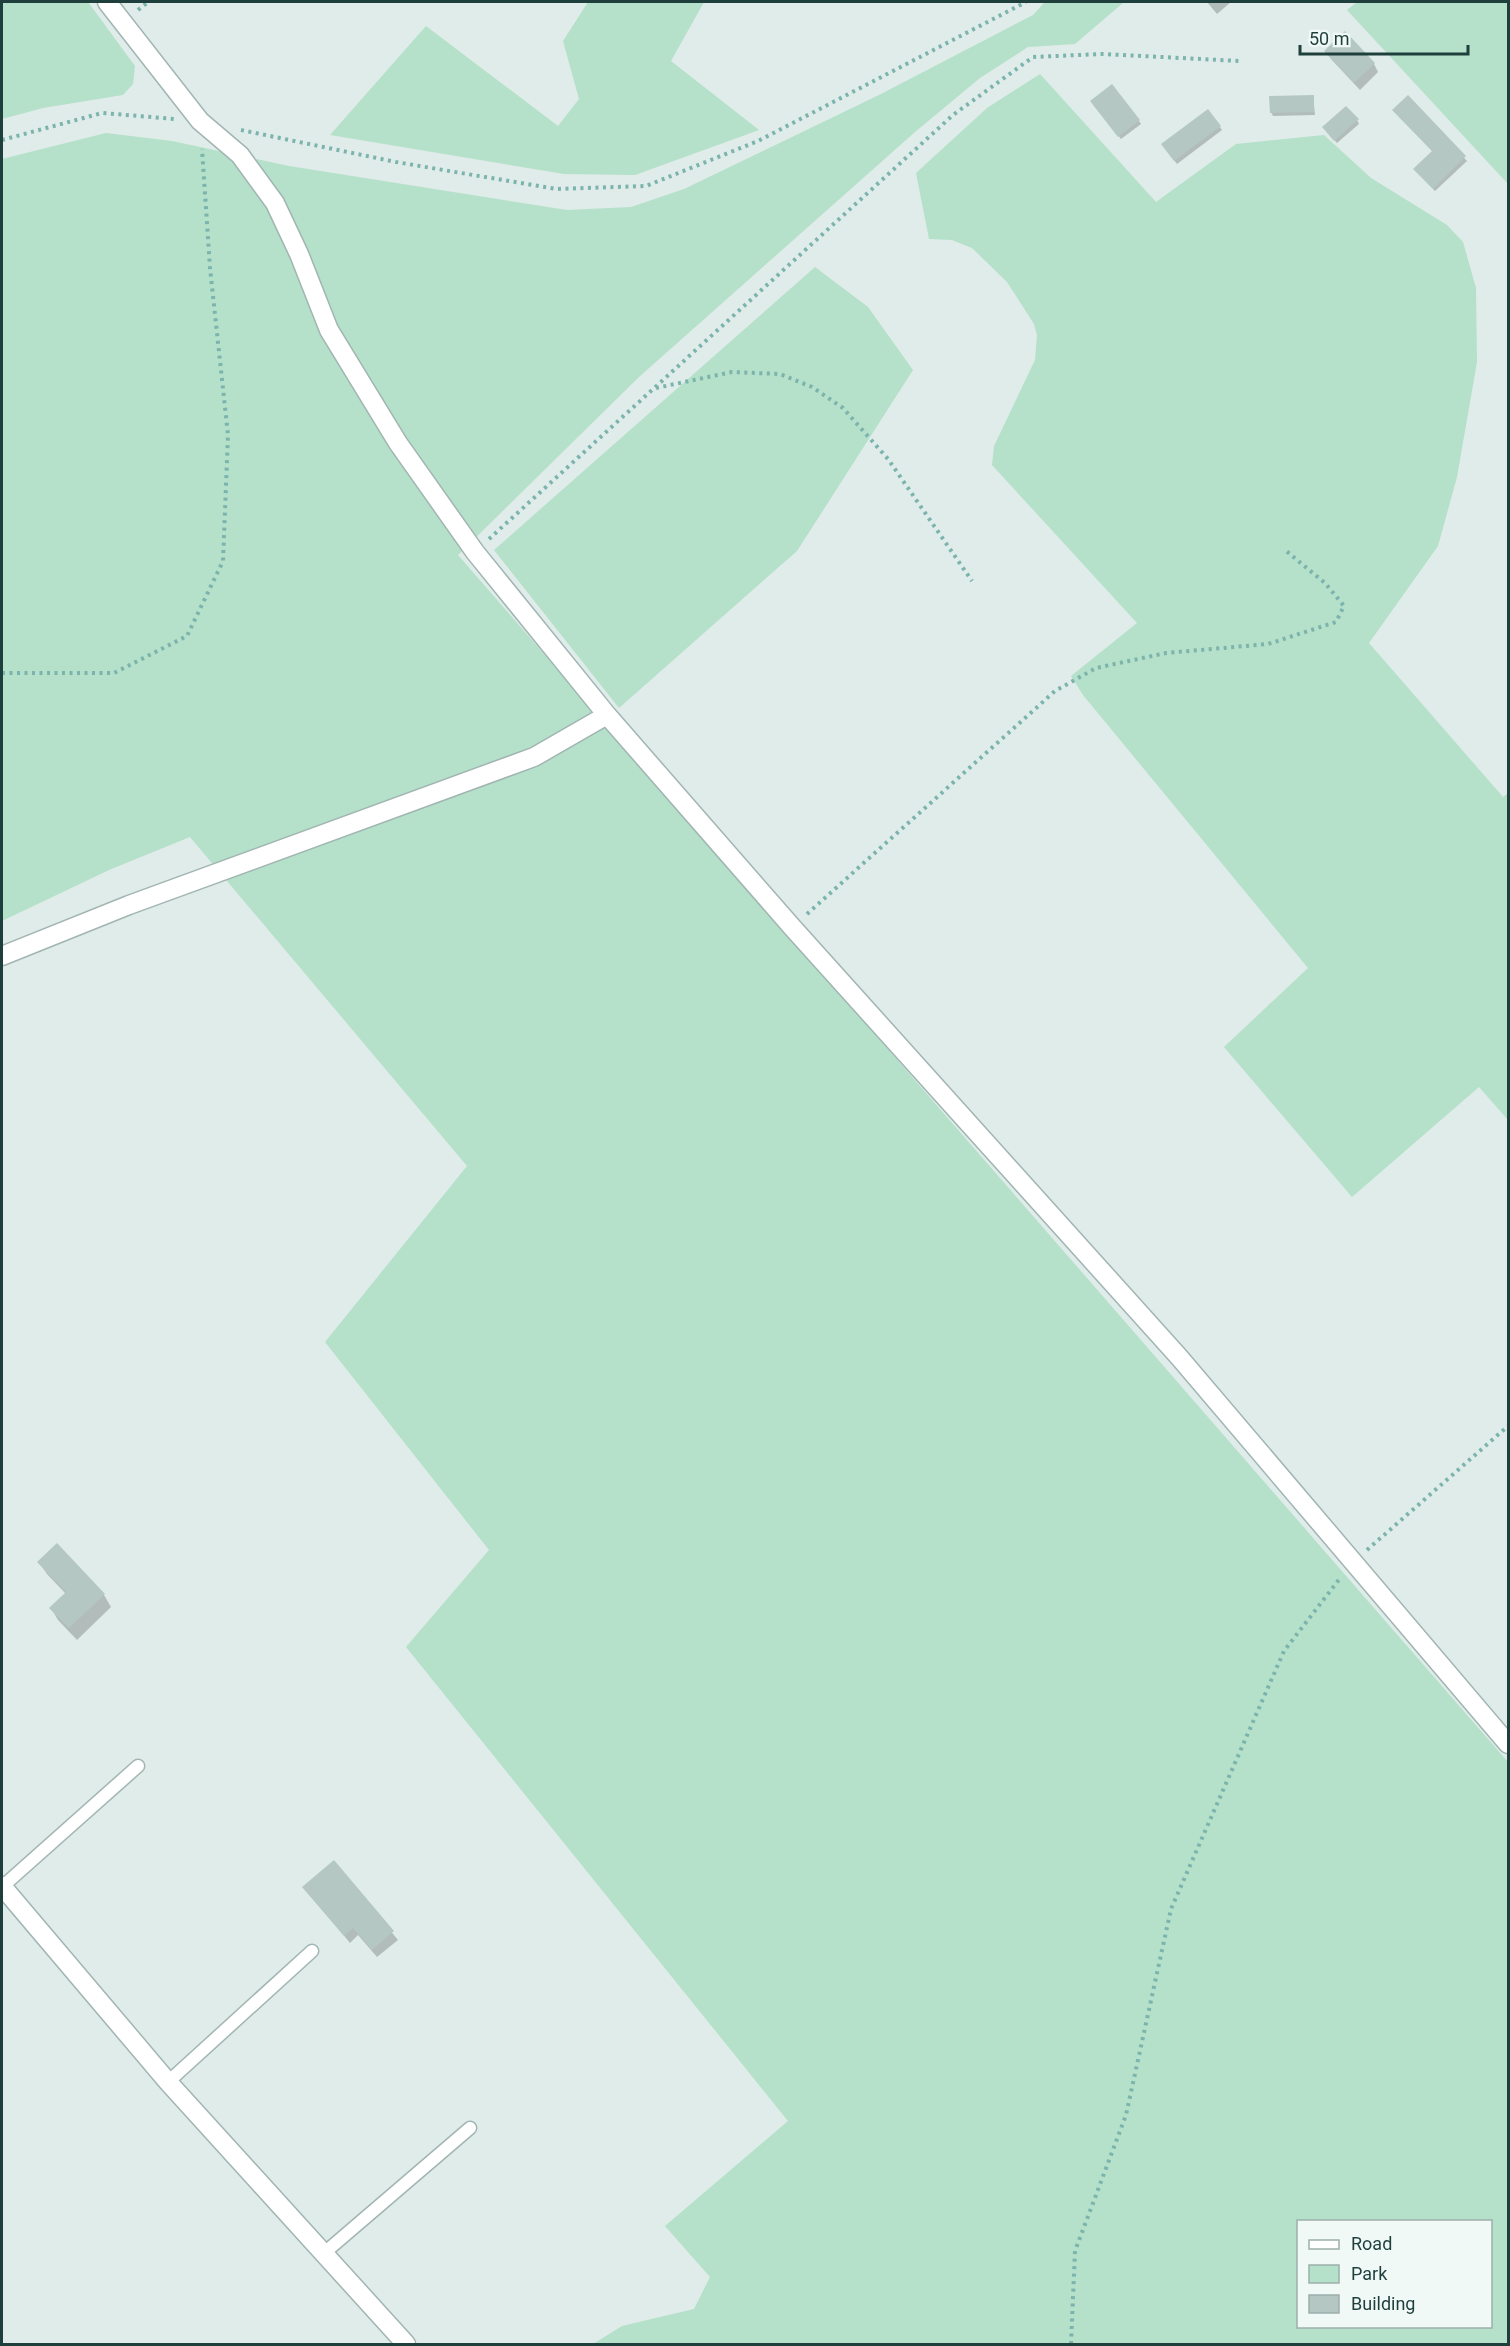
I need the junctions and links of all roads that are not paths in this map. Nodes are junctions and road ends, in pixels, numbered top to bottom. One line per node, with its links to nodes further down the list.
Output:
1 (107, 2): 2 (street)
2 (607, 715): 3 (street); 4 (street)
3 (2, 956)
4 (1509, 1744)
5 (138, 1766): 6 (lane)
6 (2, 1886): 8 (street)
7 (312, 1951): 8 (lane)
8 (168, 2082): 10 (street)
9 (470, 2128): 10 (lane)
10 (323, 2254): 11 (street)
11 (406, 2344)

